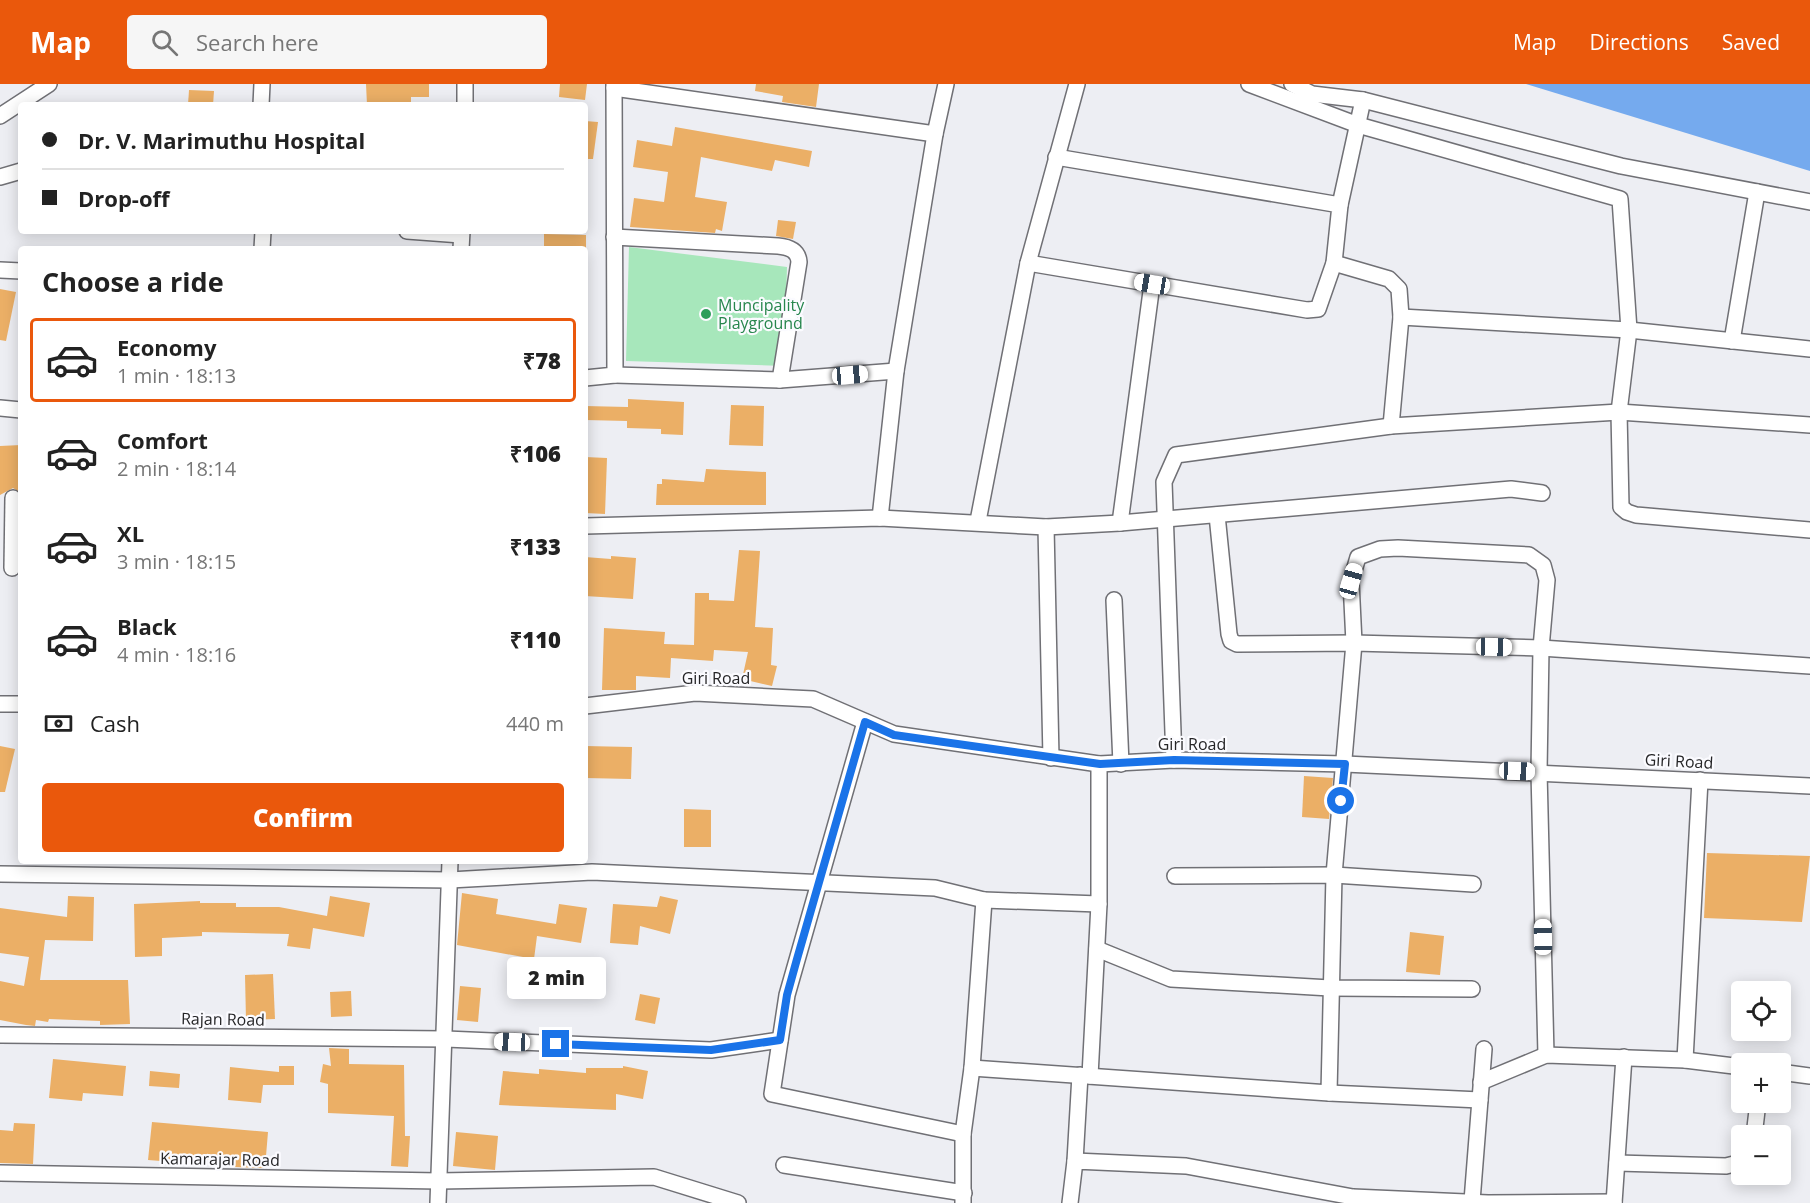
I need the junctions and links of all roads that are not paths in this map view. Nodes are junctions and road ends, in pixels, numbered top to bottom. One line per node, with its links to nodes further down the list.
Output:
1 (49, 84): 10 (street)
2 (262, 84): 11 (street)
3 (465, 84): 12 (street)
4 (946, 84): 16 (street)
5 (1077, 84): 17 (street)
6 (1249, 84): 15 (street)
7 (1292, 84): 9 (street)
8 (614, 86): 16 (street); 24 (street)
9 (1363, 100): 15 (street); 20 (street)
10 (21, 102)
11 (261, 102)
12 (465, 102)
13 (18, 104): 14 (street)
14 (0, 116)
15 (1358, 124): 22 (street); 32 (street)
16 (935, 134): 35 (street)
17 (1056, 157): 22 (street); 26 (street)
18 (18, 172): 19 (street)
19 (0, 177)
20 (1757, 192): 21 (street); 33 (street)
21 (1810, 202)
22 (1340, 205): 27 (street)
23 (430, 234): 25 (street)
24 (614, 237): 36 (street); 38 (street)
25 (461, 238)
26 (1028, 263): 30 (street); 49 (street)
27 (1334, 263): 30 (street); 31 (street)
28 (0, 270): 29 (street)
29 (18, 271)
30 (1152, 284): 50 (street)
31 (1401, 317): 32 (street); 43 (street)
32 (1629, 330): 33 (street); 41 (street)
33 (1732, 341): 34 (street)
34 (1810, 349)
35 (896, 371): 38 (street); 47 (street)
36 (615, 375): 37 (street); 38 (street)
37 (588, 378)
38 (780, 380)
39 (0, 408): 40 (street)
40 (18, 410)
41 (1619, 412): 42 (street); 43 (street); 53 (street)
42 (1810, 425)
43 (1391, 426): 48 (street)
44 (1542, 493): 46 (street)
45 (11, 498): 54 (street)
46 (1217, 515): 48 (street); 56 (street)
47 (880, 518): 49 (street); 51 (street)
48 (1164, 519): 50 (street); 64 (street)
49 (978, 521): 52 (street)
50 (1120, 524): 52 (street)
51 (588, 526)
52 (1046, 526): 63 (street)
53 (1810, 530)
54 (11, 568)
55 (1114, 600): 66 (street)
56 (1354, 643): 57 (street); 57 (street); 67 (street)
57 (1541, 648): 58 (street); 68 (street)
58 (1810, 666)
59 (18, 704): 60 (street)
60 (0, 705)
61 (588, 706): 62 (street, Giri Road)
62 (865, 722): 63 (street, Giri Road); 76 (street)
63 (1051, 758): 65 (street, Giri Road)
64 (1174, 760): 66 (street, Giri Road); 67 (street, Giri Road)
65 (1100, 764): 66 (street, Giri Road); 79 (street)
66 (1121, 764)
67 (1345, 764): 68 (street, Giri Road); 73 (street)
68 (1539, 771): 69 (street, Giri Road); 87 (street)
69 (1700, 780): 70 (street, Giri Road); 89 (street)
70 (1810, 786)
71 (450, 864): 75 (street)
72 (0, 874): 75 (street)
73 (1334, 875): 74 (street); 77 (street); 81 (street)
74 (1175, 876)
75 (450, 880): 76 (street); 84 (street)
76 (817, 882): 78 (street); 85 (street)
77 (1473, 884)
78 (984, 900): 79 (street); 91 (street)
79 (1099, 904): 80 (street)
80 (1097, 949): 81 (street); 93 (street)
81 (1330, 988): 82 (street); 96 (street)
82 (1472, 989)
83 (0, 1035): 84 (street, Rajan Road)
84 (446, 1039): 85 (street, Rajan Road); 104 (street)
85 (780, 1040): 98 (street)
86 (1484, 1049): 95 (street)
87 (1546, 1055): 88 (street); 95 (street)
88 (1624, 1057): 89 (street); 100 (street)
89 (1685, 1060): 90 (street)
90 (1731, 1066)
91 (972, 1068): 93 (street); 98 (street)
92 (1791, 1073): 94 (street)
93 (1085, 1075): 96 (street); 99 (street)
94 (1810, 1076)
95 (1481, 1082): 97 (street)
96 (1329, 1093): 97 (street)
97 (1480, 1100): 107 (street)
98 (963, 1134): 105 (street)
99 (1074, 1161): 106 (street); 111 (street)
100 (1617, 1162): 102 (street); 108 (street)
101 (784, 1165): 105 (street)
102 (1731, 1165)
103 (0, 1173): 104 (street, Kamarajar Road)
104 (439, 1181): 109 (street); 110 (street, Kamarajar Road)
105 (964, 1198)
106 (1353, 1200): 107 (street)
107 (1472, 1201): 108 (street)
108 (1614, 1202)
109 (438, 1203)
110 (738, 1203)
111 (1070, 1203)

